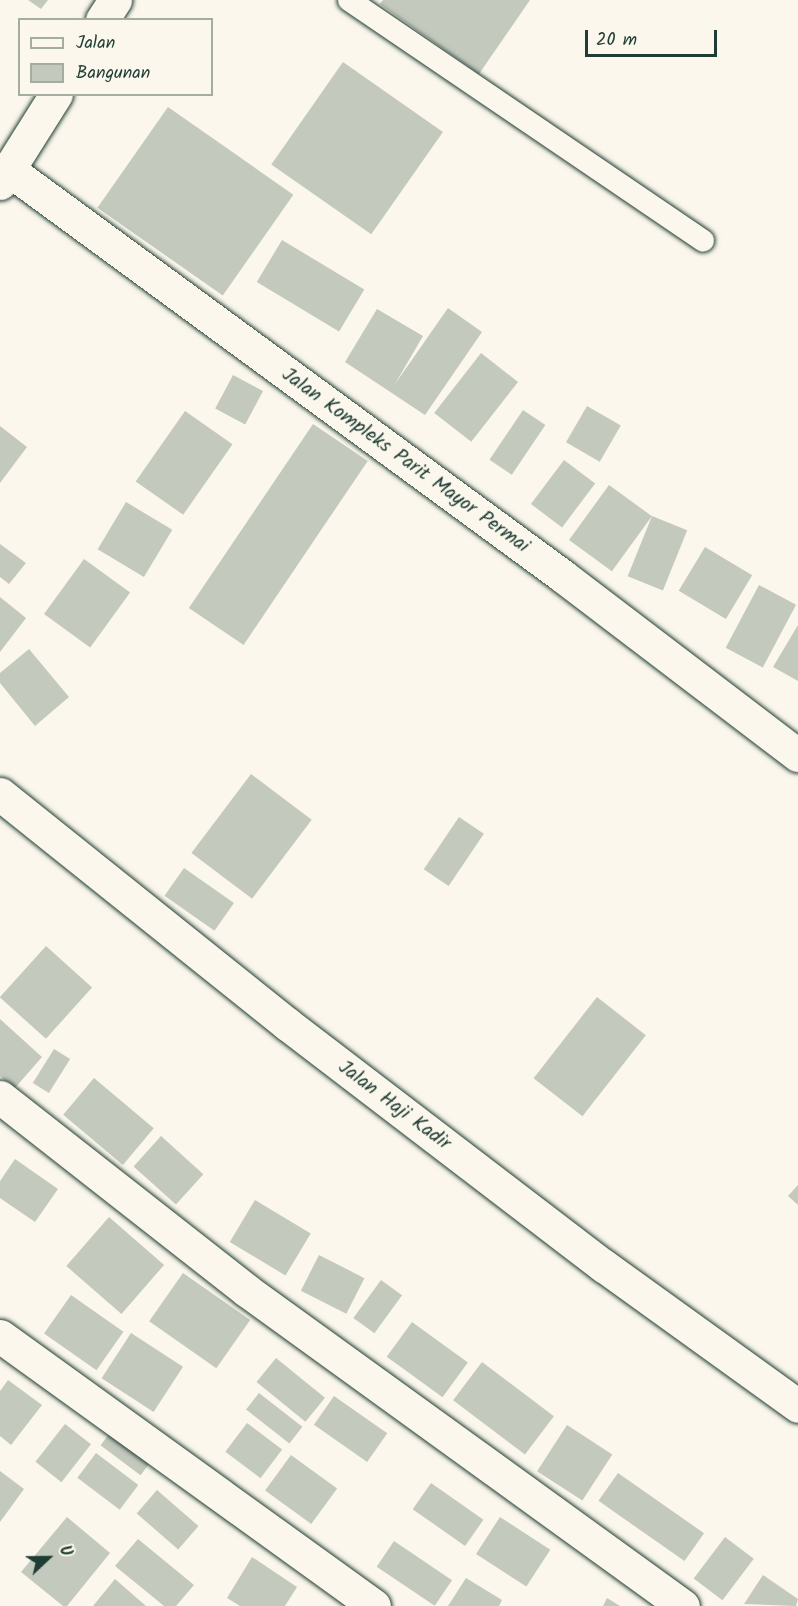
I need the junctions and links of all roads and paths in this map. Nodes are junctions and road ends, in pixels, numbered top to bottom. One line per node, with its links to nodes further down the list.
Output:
1 (115, 0): 3 (street)
2 (349, 0): 6 (lane)
3 (103, 18)
4 (55, 96): 5 (street)
5 (5, 177): 7 (street, Jalan Kompleks Parit Mayor Permai)
6 (703, 241)
7 (798, 755)
8 (0, 794): 11 (street, Jalan Haji Kadir)
9 (0, 1097): 13 (street)
10 (0, 1336): 12 (street)
11 (798, 1406)
12 (374, 1606)
13 (683, 1606)

